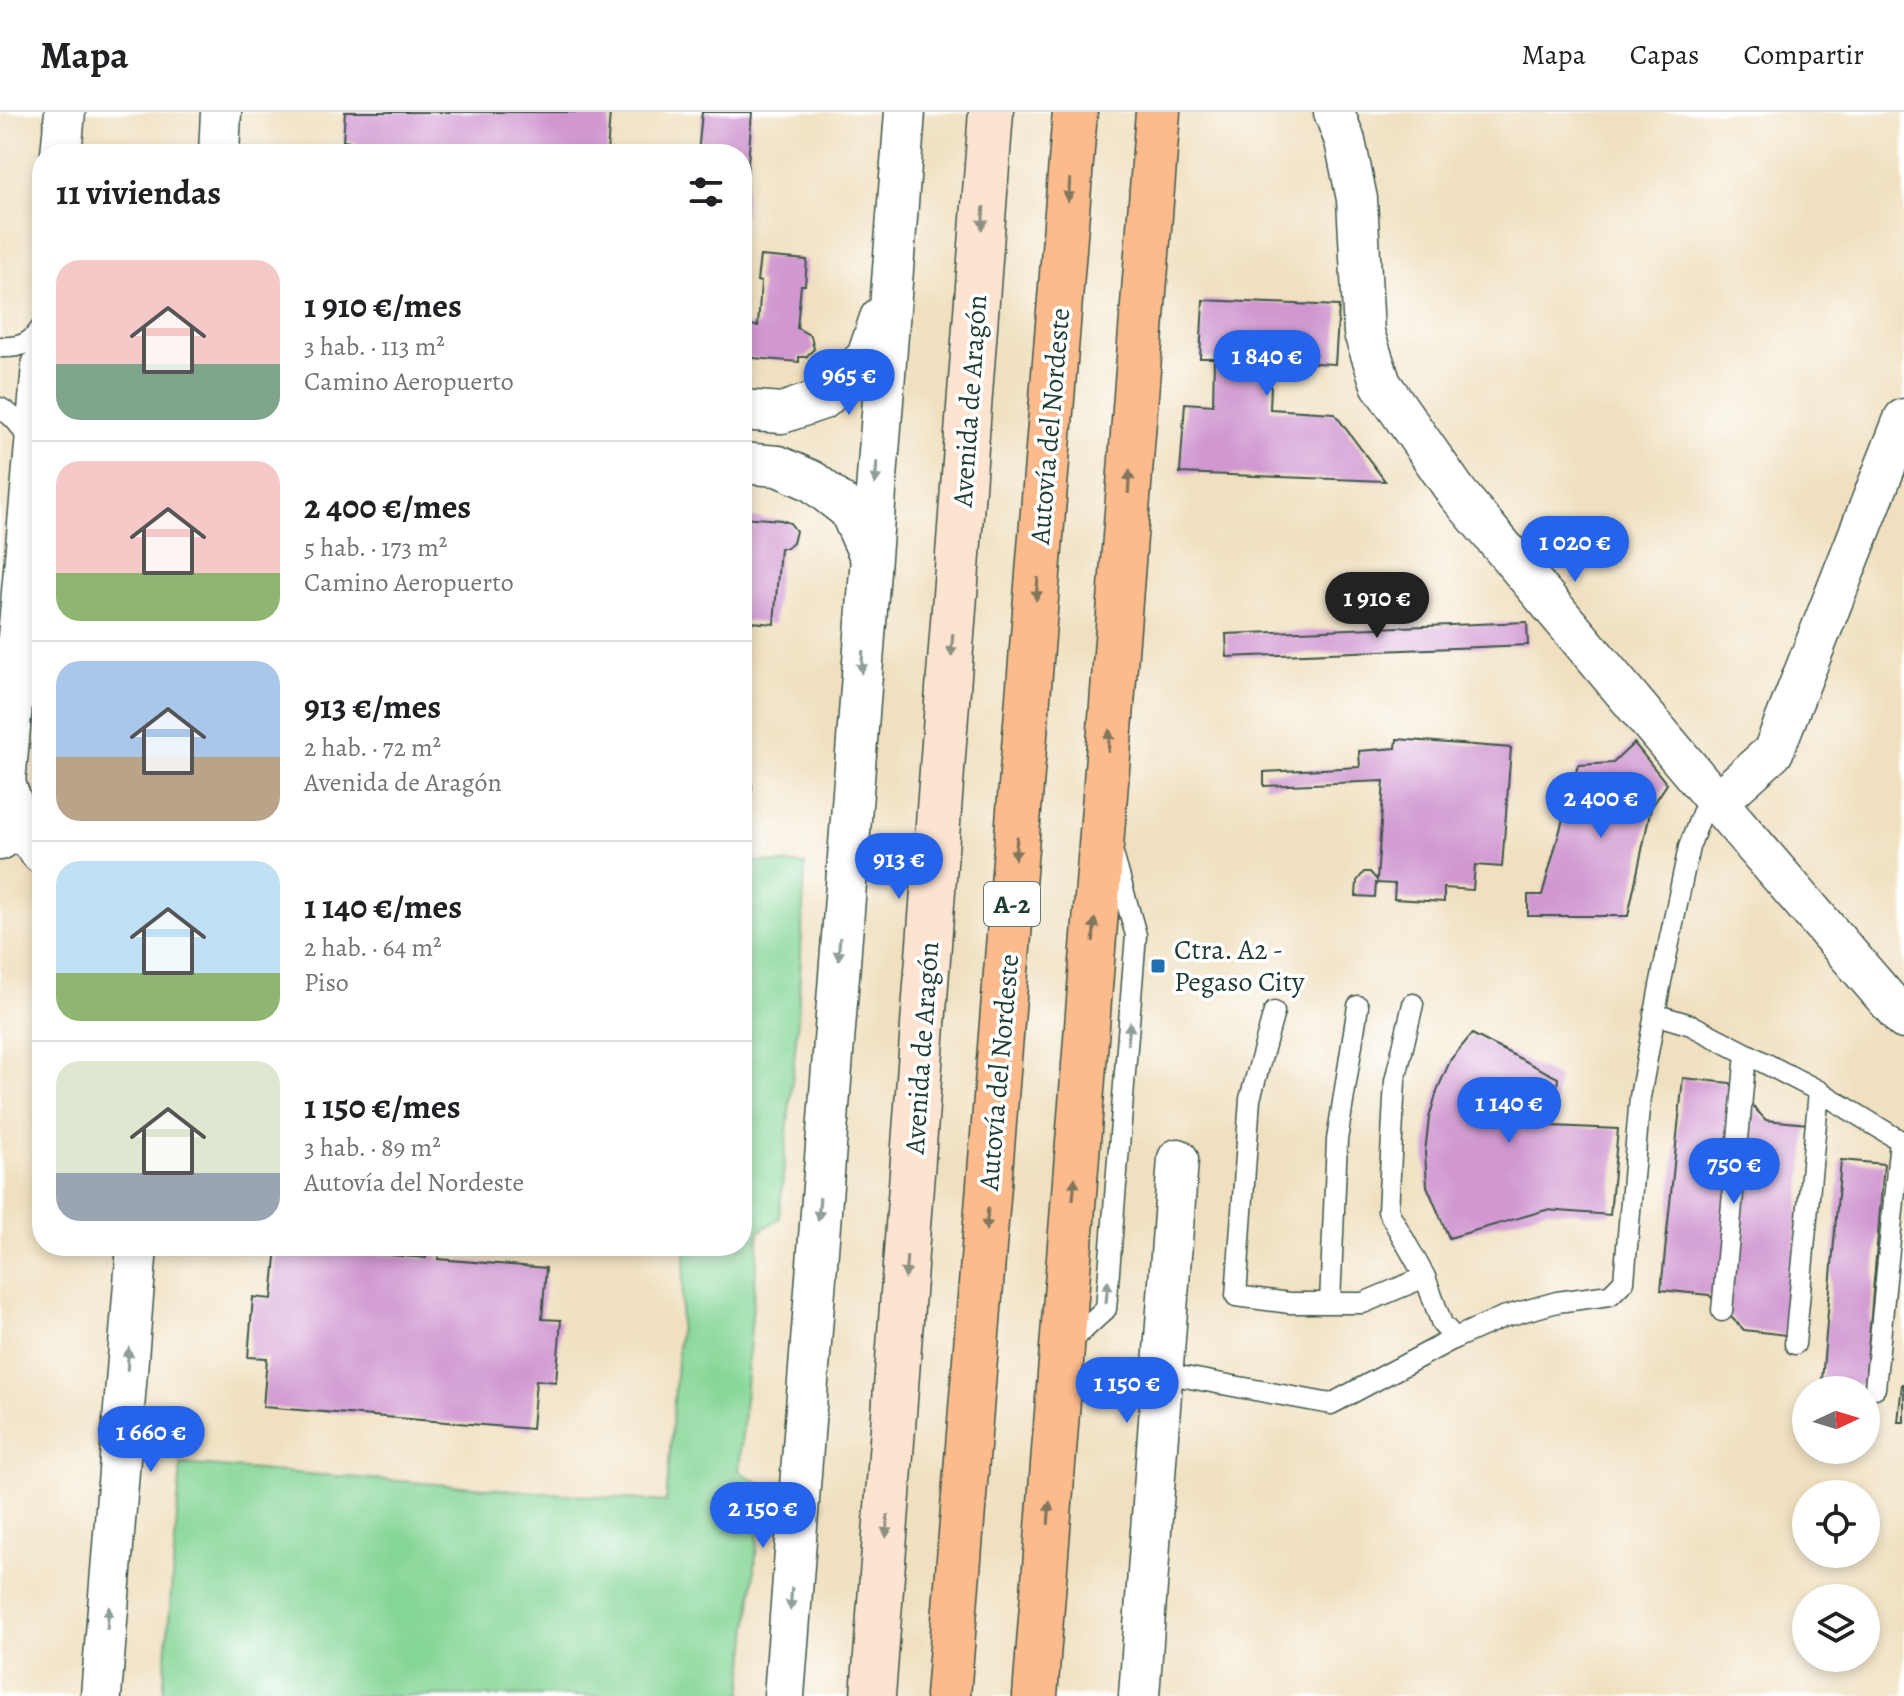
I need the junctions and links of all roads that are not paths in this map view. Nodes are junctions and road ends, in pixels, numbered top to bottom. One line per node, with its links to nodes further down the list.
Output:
1 (65, 112): 8 (street)
2 (221, 112): 9 (street)
3 (905, 112): 10 (street)
4 (991, 112): 43 (street, Avenida de Aragón, one-way to 43)
5 (1075, 112): 44 (highway, Autovía del Nordeste / A-2, one-way to 44)
6 (1158, 112): 45 (highway, one-way to 6)
7 (1334, 112): 21 (street)
8 (62, 144)
9 (219, 144)
10 (892, 283): 14 (street); 19 (street, one-way to 19)
11 (32, 341): 12 (lane)
12 (0, 347)
13 (0, 408): 16 (lane)
14 (752, 411)
15 (1904, 419): 21 (street)
16 (32, 453)
17 (752, 464): 19 (street)
18 (32, 480): 20 (street)
19 (870, 556): 42 (street, one-way to 42)
20 (4, 780): 22 (street); 23 (street)
21 (1717, 802): 27 (lane); 28 (street)
22 (0, 840)
23 (32, 843)
24 (1413, 1004): 34 (lane)
25 (1358, 1006): 35 (lane)
26 (1274, 1012): 35 (lane)
27 (1654, 1014): 29 (lane); 37 (lane)
28 (1904, 1019)
29 (1746, 1054): 30 (lane); 36 (lane)
30 (1819, 1091): 31 (lane); 38 (lane)
31 (1902, 1142): 40 (lane)
32 (1178, 1159): 39 (street)
33 (136, 1256): 41 (street, one-way to 33)
34 (1425, 1277): 35 (lane); 37 (lane)
35 (1330, 1303)
36 (1722, 1311)
37 (1455, 1338): 39 (lane)
38 (1795, 1344)
39 (1163, 1373): 46 (street)
40 (1876, 1376)
41 (101, 1696)
42 (784, 1696)
43 (873, 1696)
44 (948, 1696)
45 (1038, 1696)
46 (1139, 1696)

